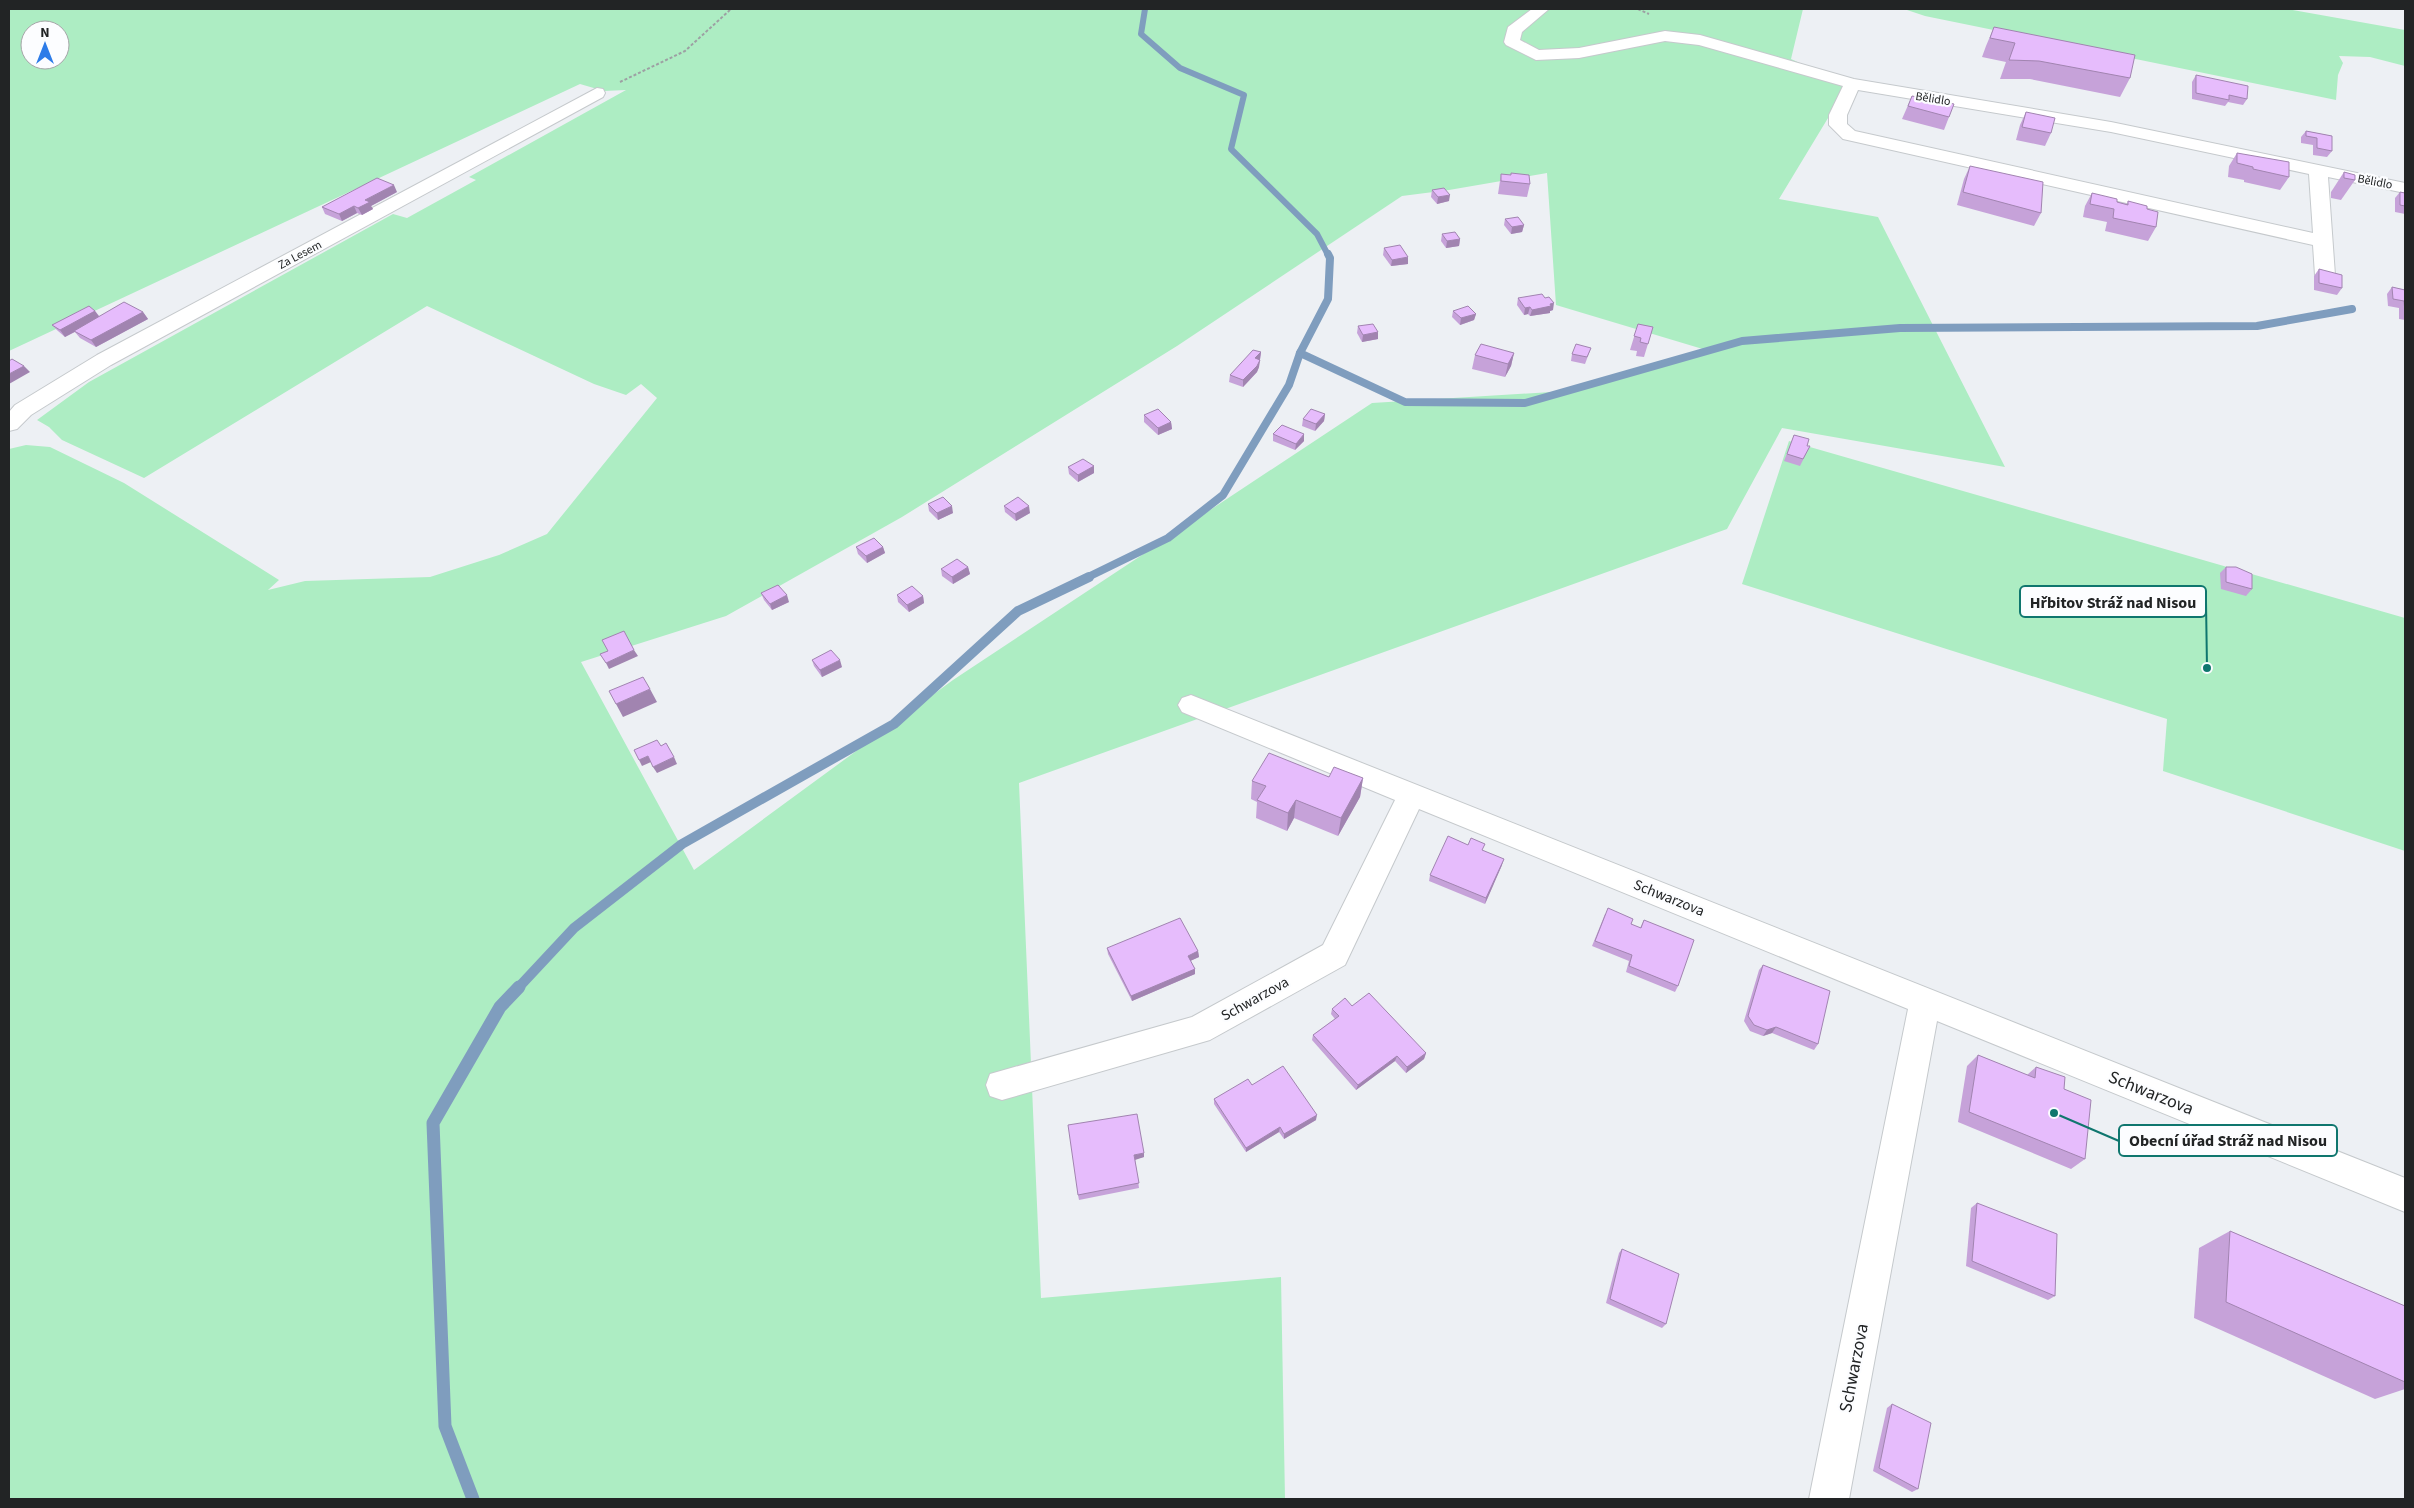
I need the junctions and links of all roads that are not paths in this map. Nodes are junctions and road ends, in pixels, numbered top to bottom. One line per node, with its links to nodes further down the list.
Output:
1 (1541, 9): 2 (street, Bělidlo)
2 (1852, 84): 4 (street, Bělidlo); 6 (street)
3 (597, 93): 8 (street, Za Lesem)
4 (2318, 171): 5 (street, Bělidlo); 6 (street)
5 (2405, 188)
6 (2323, 240): 7 (street)
7 (2325, 275)
8 (9, 424)
9 (1191, 705): 10 (street, Schwarzova)
10 (1412, 794): 11 (street, Schwarzova); 12 (street, Schwarzova)
11 (1925, 1001): 13 (street, Schwarzova); 14 (street, Schwarzova)
12 (1002, 1084)
13 (2405, 1195)
14 (1829, 1499)

